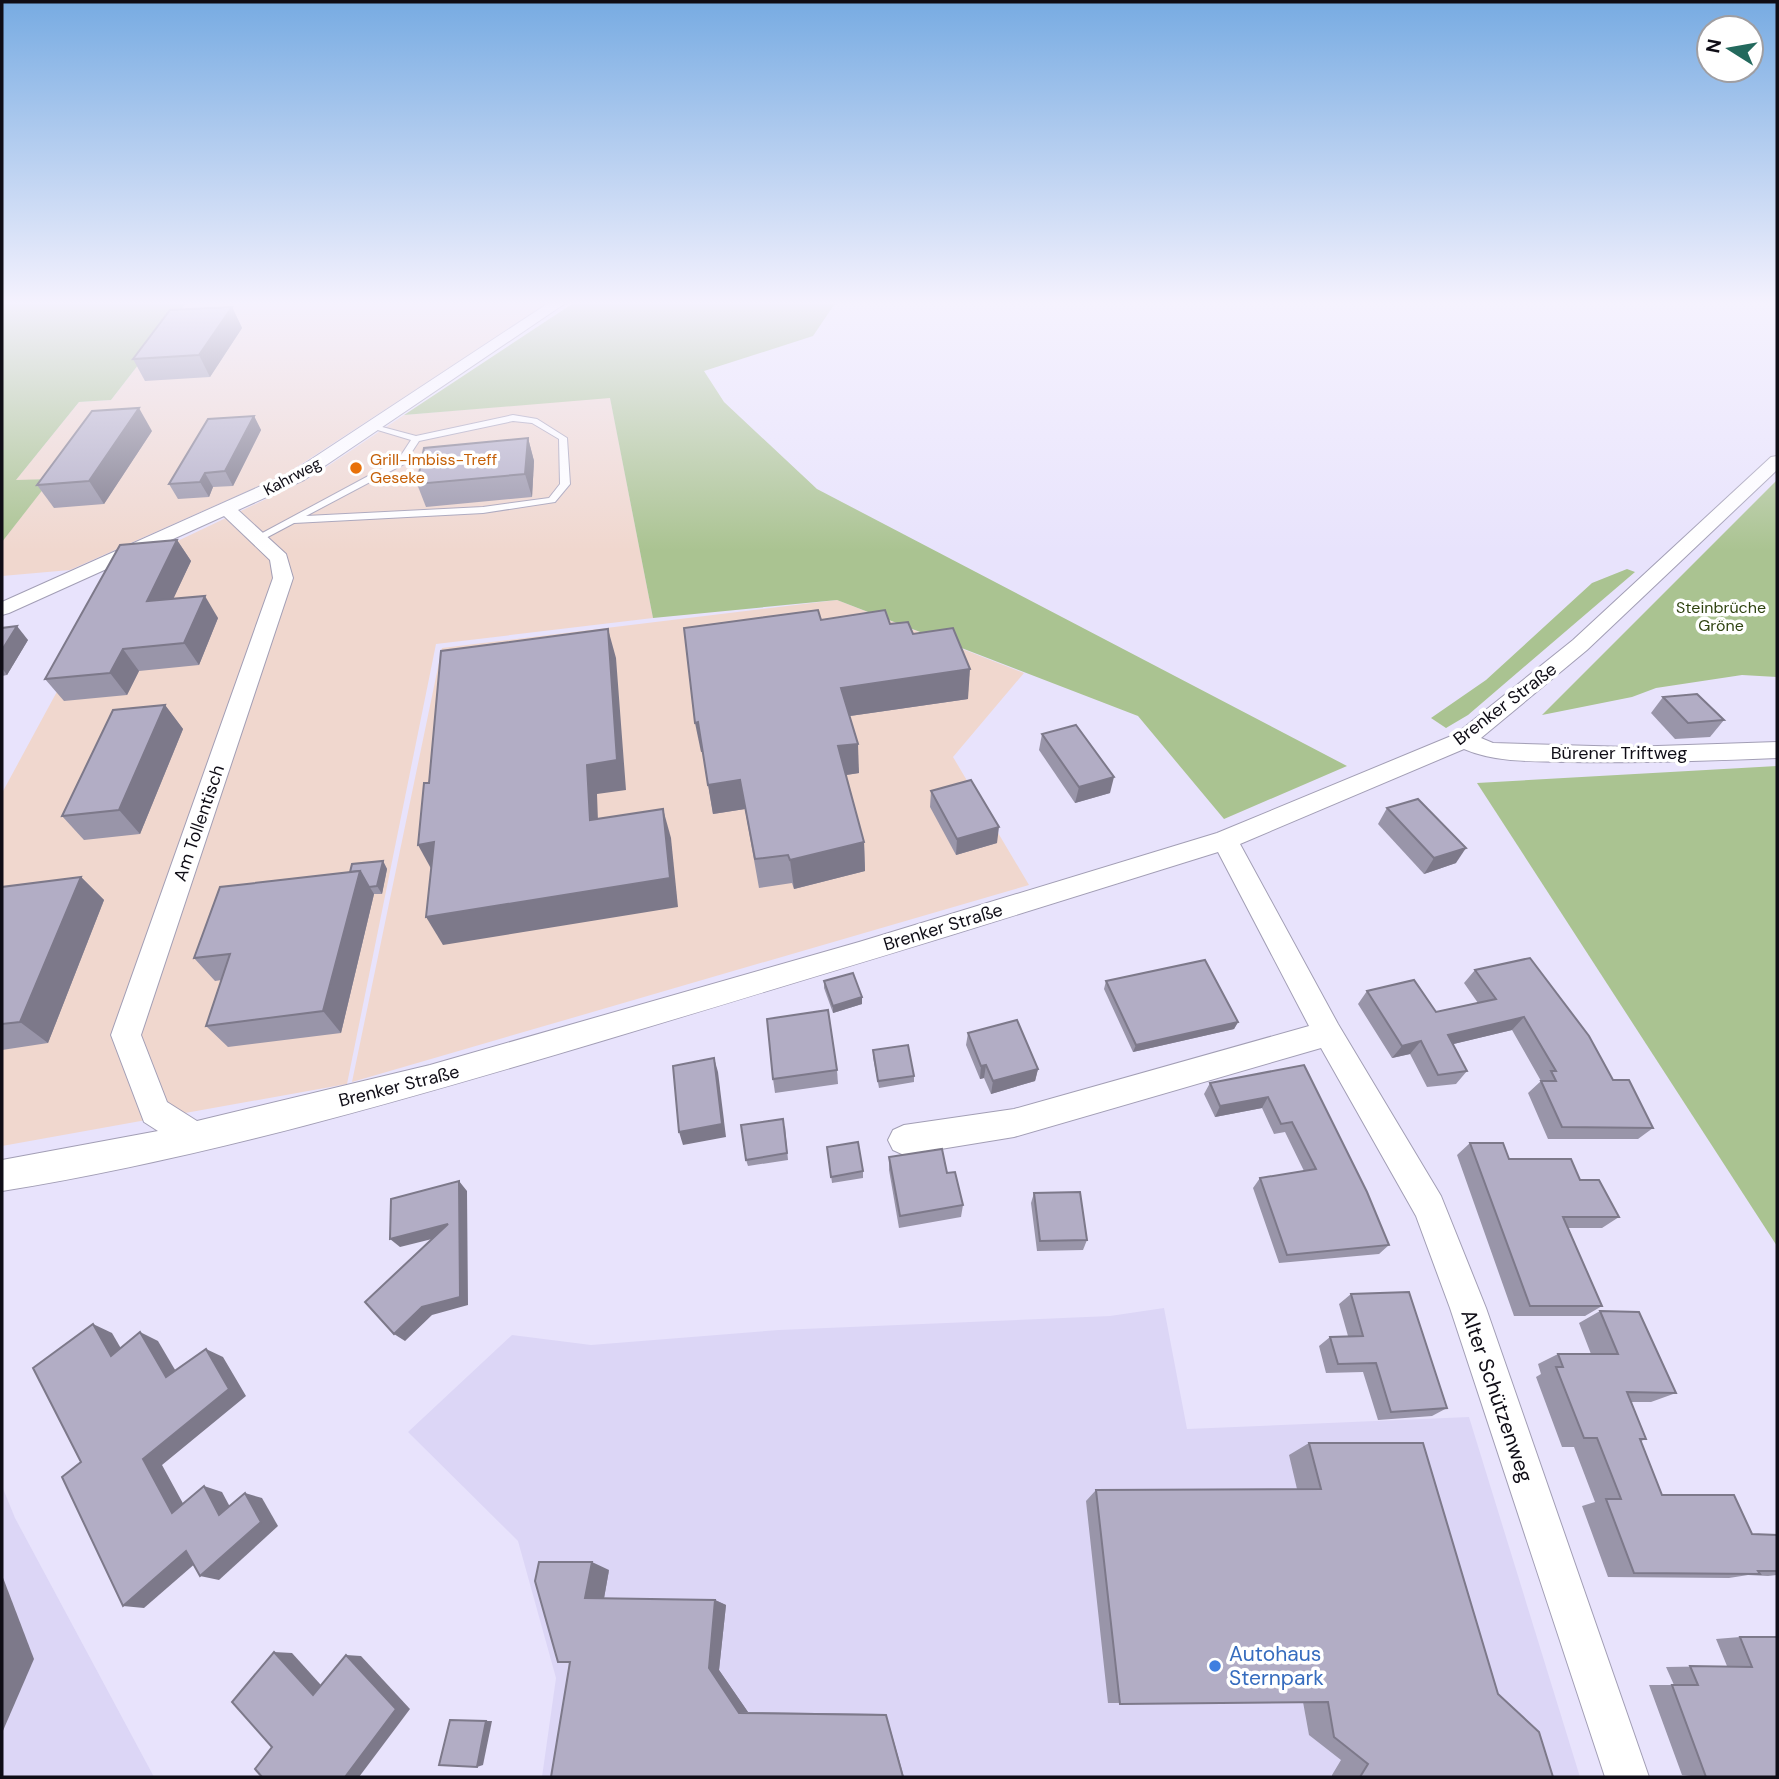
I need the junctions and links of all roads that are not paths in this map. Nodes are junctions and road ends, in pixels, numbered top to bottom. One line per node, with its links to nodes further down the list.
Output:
1 (435, 385): 2 (street, Kahrweg)
2 (374, 426): 3 (lane); 5 (street, Kahrweg)
3 (416, 439): 6 (lane); 6 (lane)
4 (1777, 461): 9 (street, Brenker Straße)
5 (226, 508): 7 (street, Am Tollentisch); 8 (street, Kahrweg)
6 (292, 520): 7 (lane)
7 (258, 538): 13 (street, Am Tollentisch)
8 (2, 609)
9 (1464, 740): 10 (street, Bürener Triftweg); 11 (street, Brenker Straße)
10 (1777, 750)
11 (1225, 840): 12 (street, Alter Schützenweg); 13 (street, Brenker Straße)
12 (1328, 1033): 14 (street); 16 (street, Alter Schützenweg)
13 (193, 1136): 15 (street, Brenker Straße)
14 (904, 1140)
15 (2, 1176)
16 (1627, 1777)

